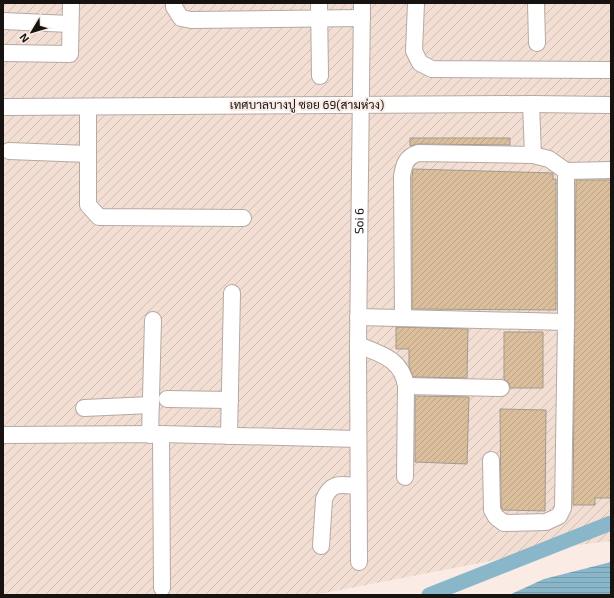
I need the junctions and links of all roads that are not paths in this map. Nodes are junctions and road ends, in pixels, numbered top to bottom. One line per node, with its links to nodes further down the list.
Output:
1 (71, 3): 8 (street)
2 (174, 3): 5 (street)
3 (416, 3): 11 (street)
4 (536, 3): 9 (street)
5 (319, 10): 6 (street); 12 (street)
6 (362, 10): 14 (street, Soi 6)
7 (3, 21): 8 (street)
8 (70, 24): 10 (street)
9 (537, 43)
10 (3, 52)
11 (611, 70)
12 (320, 76)
13 (531, 104): 14 (street, เทศบาลบางปู ซอย 69(สามห่วง)); 15 (street, เทศบาลบางปู ซอย 69(สามห่วง)); 20 (street)
14 (360, 105): 17 (street, เทศบาลบางปู ซอย 69(สามห่วง)); 25 (street, Soi 6)
15 (611, 105)
16 (3, 107): 17 (street, เทศบาลบางปู ซอย 69(สามห่วง))
17 (88, 107): 19 (street)
18 (9, 152): 19 (street)
19 (88, 154): 23 (street)
20 (532, 155): 22 (street); 26 (street)
21 (611, 170): 22 (street)
22 (566, 171): 28 (street)
23 (244, 218)
24 (232, 293): 33 (street)
25 (358, 317): 26 (street); 29 (street, Soi 6)
26 (403, 318): 28 (street)
27 (153, 320): 34 (street)
28 (566, 322): 40 (street)
29 (358, 345): 30 (street); 39 (street, Soi 6)
30 (406, 386): 31 (street); 41 (street)
31 (502, 388)
32 (167, 399): 33 (street)
33 (230, 400): 38 (street)
34 (151, 405): 35 (street); 36 (street)
35 (84, 408)
36 (156, 434): 37 (street); 38 (street); 45 (street)
37 (3, 435)
38 (229, 436): 39 (street)
39 (358, 439): 42 (street, Soi 6)
40 (491, 460)
41 (405, 477)
42 (358, 486): 43 (street); 44 (street, Soi 6)
43 (321, 546)
44 (358, 562)
45 (162, 588)

